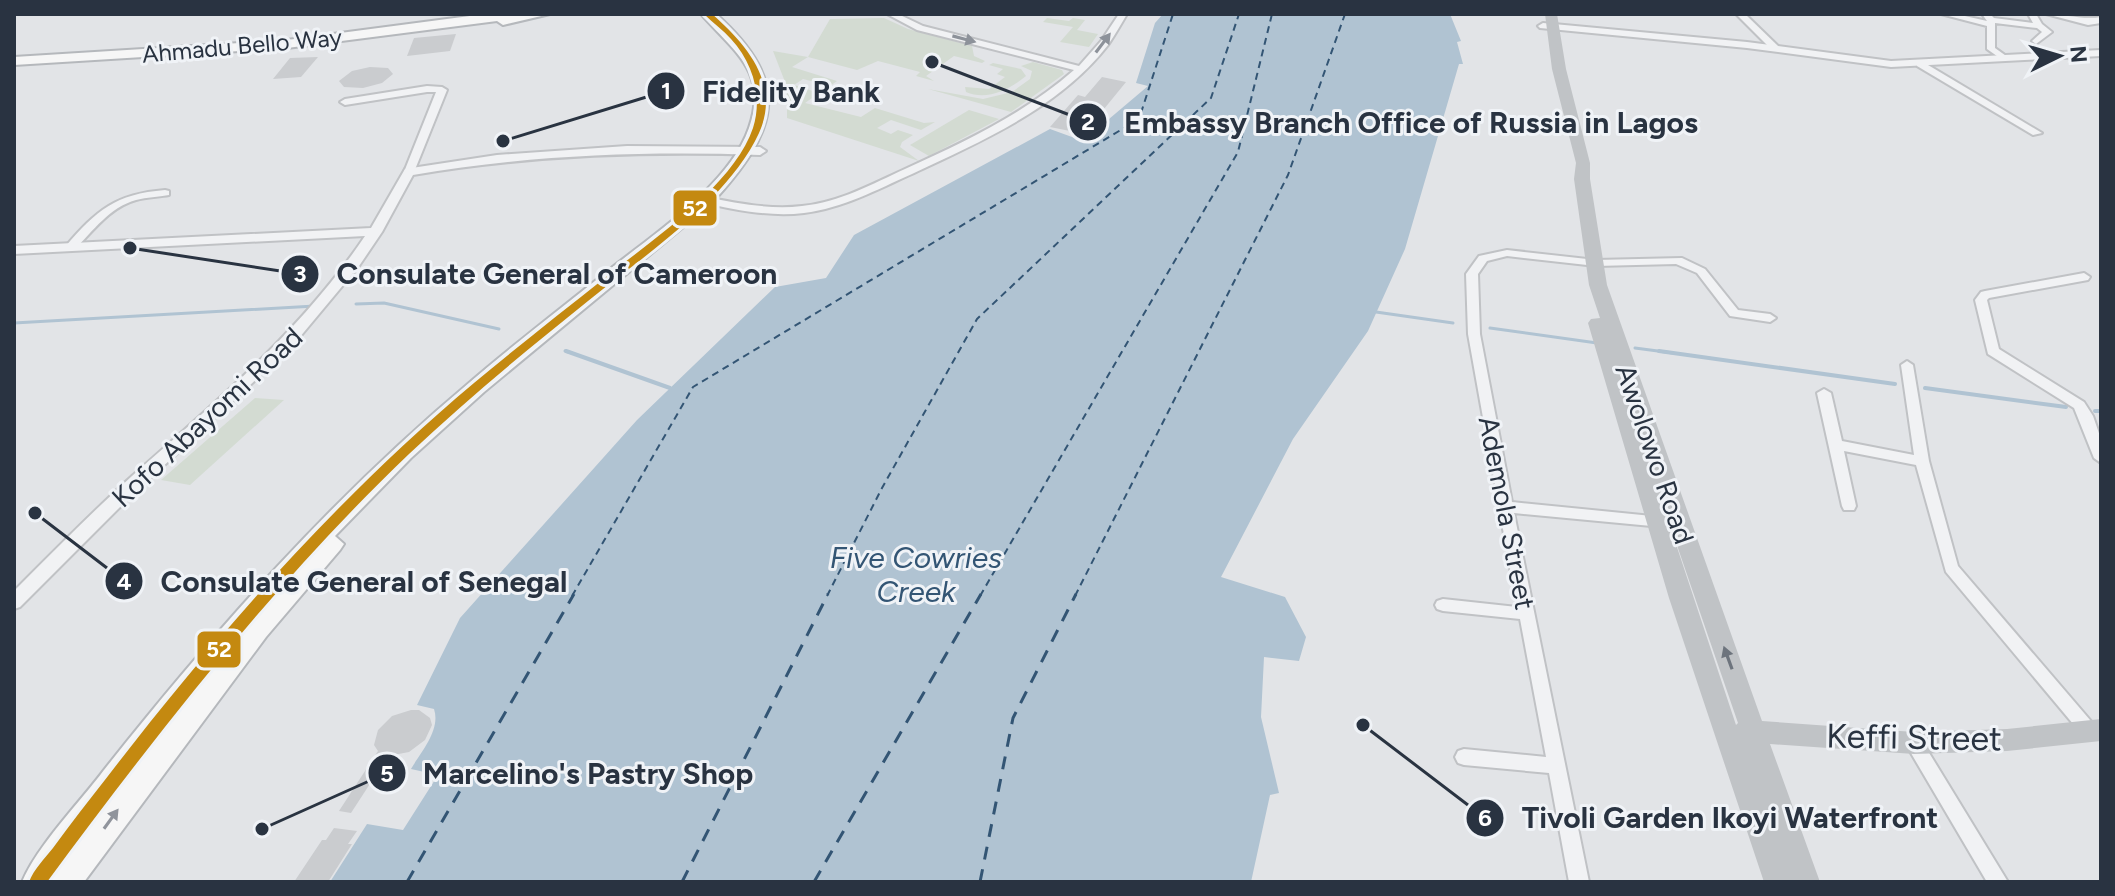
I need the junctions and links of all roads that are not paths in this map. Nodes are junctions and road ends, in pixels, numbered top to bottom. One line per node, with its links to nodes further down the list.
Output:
1 (484, 14): 12 (highway, Ahmadu Bello Way)
2 (516, 14): 12 (highway, Ahmadu Bello Way)
3 (543, 14): 17 (highway)
4 (708, 14): 27 (highway)
5 (724, 14): 27 (highway)
6 (891, 14): 24 (street, one-way to 24)
7 (1123, 14): 24 (street, one-way to 7)
8 (1740, 14): 19 (street)
9 (1945, 14): 13 (street)
10 (2032, 14): 16 (street)
11 (2050, 14): 15 (street)
12 (464, 18): 17 (highway, Ahmadu Bello Way)
13 (1989, 19): 16 (street); 21 (street)
14 (1547, 20): 19 (street); 34 (main road, Awolowo Road)
15 (2101, 20)
16 (2039, 26): 18 (street)
17 (290, 41): 22 (highway, Ahmadu Bello Way)
18 (2036, 41)
19 (1775, 48): 23 (street)
20 (2101, 53): 21 (street)
21 (2004, 58): 23 (street)
22 (14, 59)
23 (1920, 64): 26 (street)
24 (1080, 69): 30 (street)
25 (345, 102): 28 (street, Kofo Abayomi Road)
26 (2037, 133)
27 (753, 151): 28 (street); 30 (highway)
28 (409, 172): 31 (street, Kofo Abayomi Road)
29 (165, 193): 32 (street)
30 (712, 201): 55 (highway); 56 (highway, one-way to 30)
31 (376, 232): 32 (street); 46 (street, Kofo Abayomi Road)
32 (71, 247): 33 (street)
33 (14, 250)
34 (1590, 262): 36 (street, Ademola Street); 43 (street, Ademola Street); 44 (main road, Awolowo Road); 45 (main road, Awolowo Road)
35 (2084, 277): 40 (street)
36 (1770, 318)
37 (1907, 365): 41 (street)
38 (1824, 393): 39 (street)
39 (1838, 445): 41 (street); 42 (street)
40 (2101, 458)
41 (1922, 461): 51 (street)
42 (1849, 506)
43 (1507, 507): 44 (street); 48 (street, Ademola Street)
44 (1655, 521): 45 (street); 49 (main road, Awolowo Road)
45 (1679, 524): 50 (main road, Awolowo Road, one-way to 45)
46 (14, 602)
47 (1443, 605): 48 (street)
48 (1528, 614): 54 (street, Ademola Street)
49 (1727, 729): 50 (main road, Keffi Street); 58 (main road, Awolowo Road)
50 (1755, 731): 52 (main road, Keffi Street); 59 (main road, Awolowo Road)
51 (2096, 731): 52 (main road, Keffi Street)
52 (1914, 743): 60 (street)
53 (1464, 757): 54 (street)
54 (1555, 766): 57 (street, Ademola Street)
55 (37, 882)
56 (65, 882)
57 (1579, 882)
58 (1778, 882)
59 (1806, 882)
60 (1998, 882)

